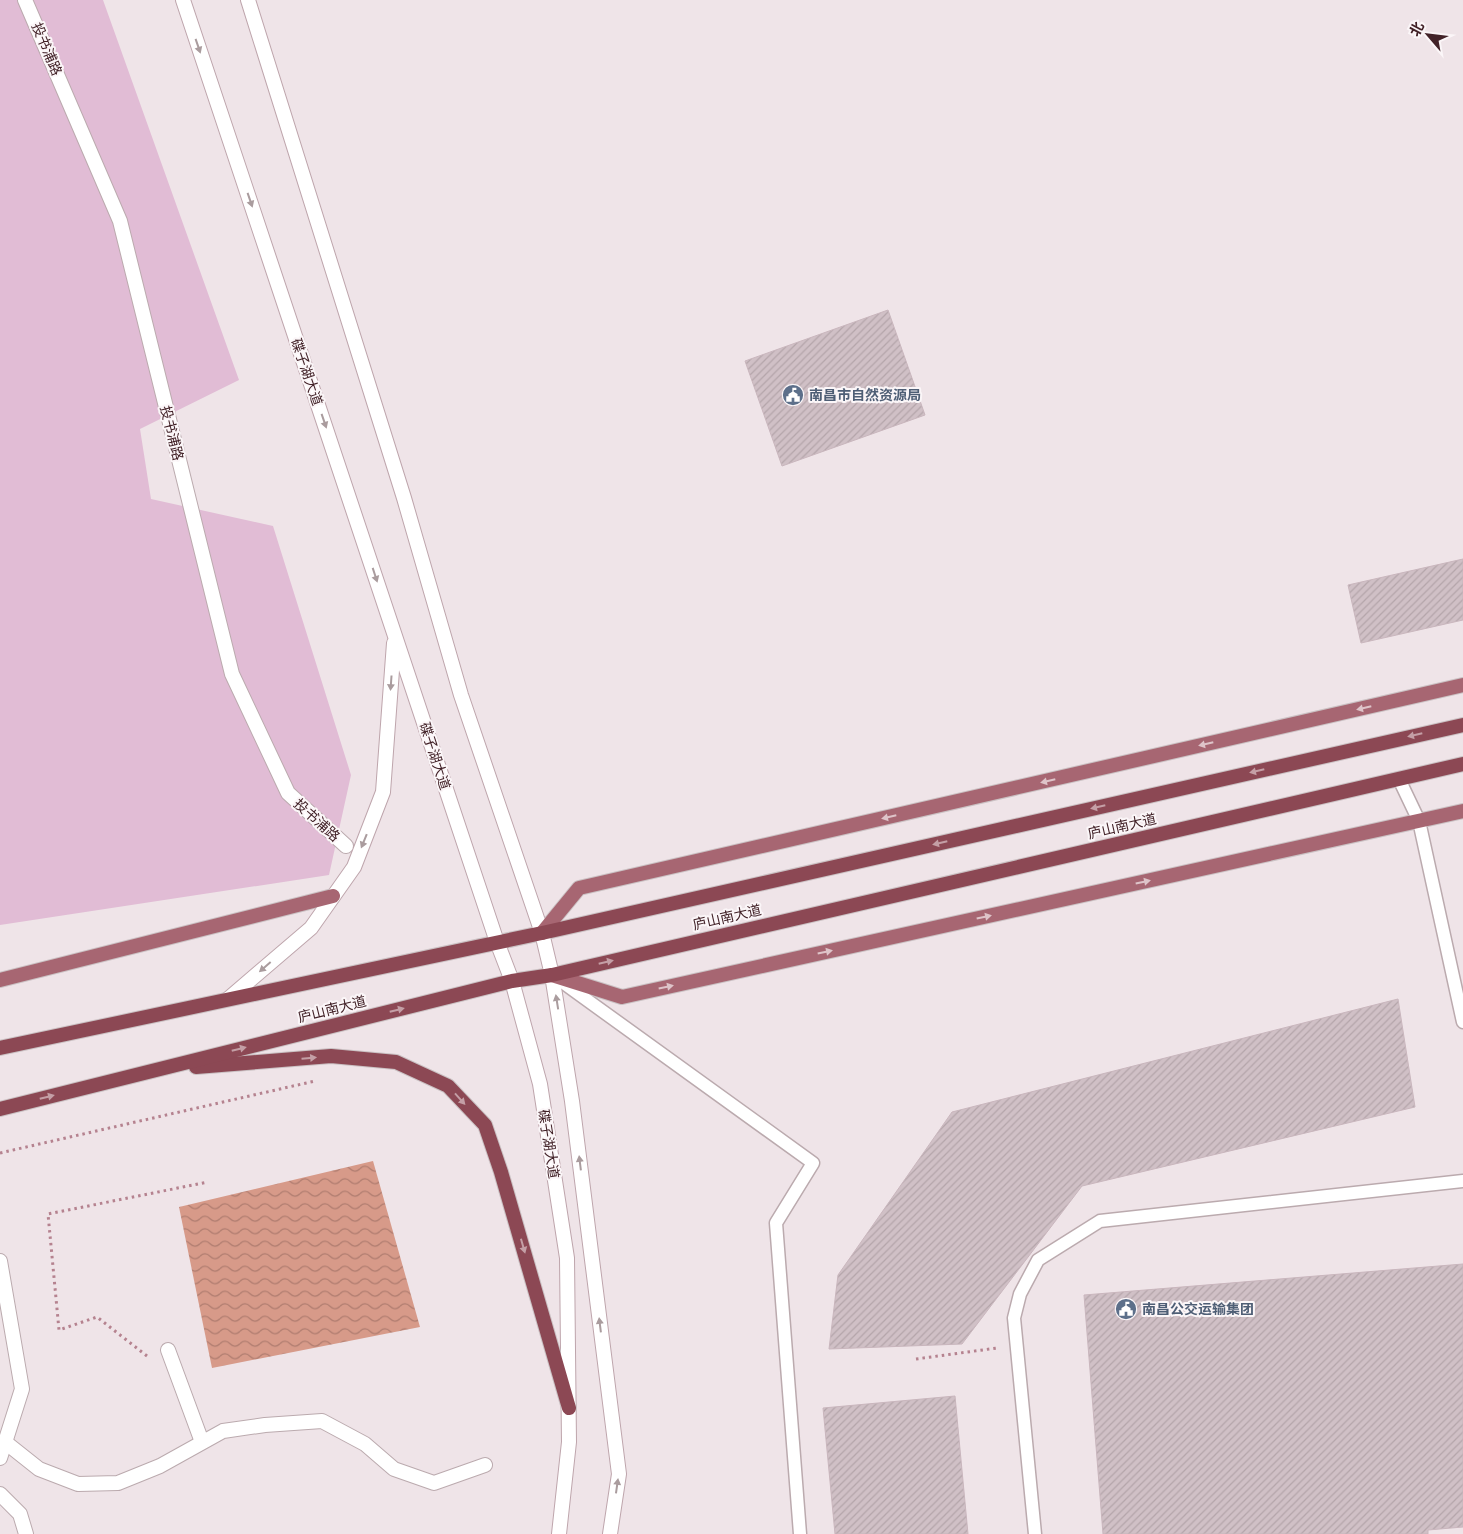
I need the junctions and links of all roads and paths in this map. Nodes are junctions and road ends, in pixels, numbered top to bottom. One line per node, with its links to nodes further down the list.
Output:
1 (25, 0): 11 (main road, 投书浦路)
2 (183, 0): 4 (main road, 碟子湖大道, one-way to 4)
3 (248, 0): 13 (main road, 碟子湖大道)
4 (395, 634): 12 (main road, one-way to 12); 14 (main road, 碟子湖大道)
5 (1463, 685): 13 (main road, one-way to 13)
6 (1463, 724): 13 (highway, 庐山南大道, one-way to 13)
7 (1463, 764): 8 (highway, 庐山南大道)
8 (1399, 779): 10 (lane); 15 (highway, 庐山南大道, one-way to 8)
9 (1463, 811): 10 (main road)
10 (1419, 821): 15 (main road, one-way to 10); 19 (lane)
11 (346, 846)
12 (333, 896): 16 (main road); 18 (main road, one-way to 18)
13 (542, 933): 14 (highway, 庐山南大道); 15 (main road, 碟子湖大道)
14 (497, 942): 17 (main road, 碟子湖大道); 18 (highway, 庐山南大道)
15 (552, 975): 17 (highway, 庐山南大道); 40 (main road, 碟子湖大道, one-way to 15); 41 (lane)
16 (0, 980)
17 (512, 981): 21 (highway, 庐山南大道, one-way to 17); 32 (main road, 碟子湖大道)
18 (228, 999): 20 (highway, 庐山南大道)
19 (1463, 1022)
20 (0, 1048)
21 (156, 1070): 23 (highway, 庐山南大道, one-way to 21); 32 (highway, one-way to 32)
22 (319, 1080): 24 (path)
23 (0, 1109)
24 (0, 1153)
25 (1463, 1181): 28 (lane)
26 (208, 1182): 30 (path)
27 (0, 1261): 33 (main road)
28 (1017, 1346): 31 (path); 42 (lane)
29 (168, 1350): 34 (main road)
30 (150, 1358)
31 (916, 1359)
32 (569, 1408): 39 (main road, 碟子湖大道)
33 (5, 1442): 34 (main road); 35 (main road)
34 (202, 1442): 36 (main road)
35 (0, 1458)
36 (485, 1465)
37 (0, 1494): 38 (main road)
38 (26, 1534)
39 (559, 1534)
40 (610, 1534)
41 (800, 1534)
42 (1035, 1534)

